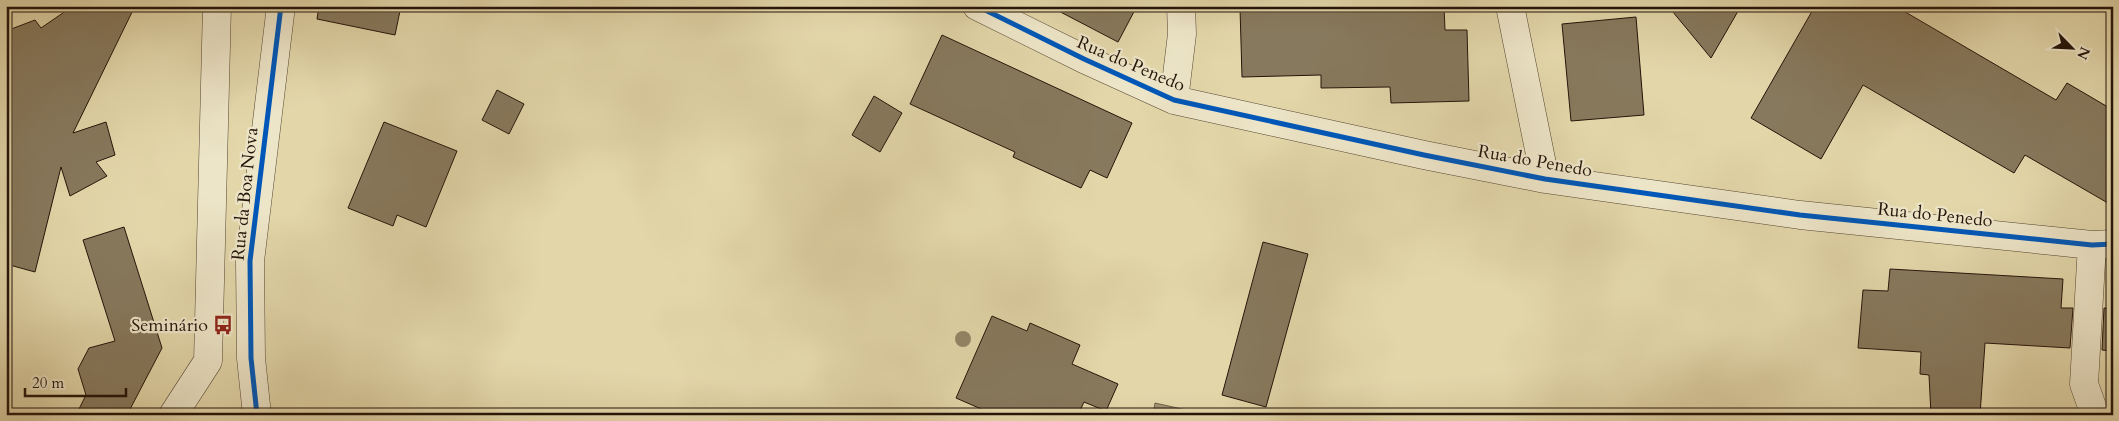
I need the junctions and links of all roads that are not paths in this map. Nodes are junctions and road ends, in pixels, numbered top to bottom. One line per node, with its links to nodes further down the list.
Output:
1 (217, 6): 10 (street)
2 (281, 6): 9 (street, Rua da Boa Nova)
3 (977, 6): 6 (street, Rua do Penedo)
4 (1181, 6): 6 (street)
5 (1510, 6): 7 (street)
6 (1174, 100): 7 (street, Rua do Penedo)
7 (1545, 178): 8 (street, Rua do Penedo)
8 (2102, 244): 13 (street)
9 (251, 358): 10 (street); 12 (street, Rua da Boa Nova)
10 (208, 361): 11 (street)
11 (173, 415)
12 (257, 415)
13 (2095, 415)

